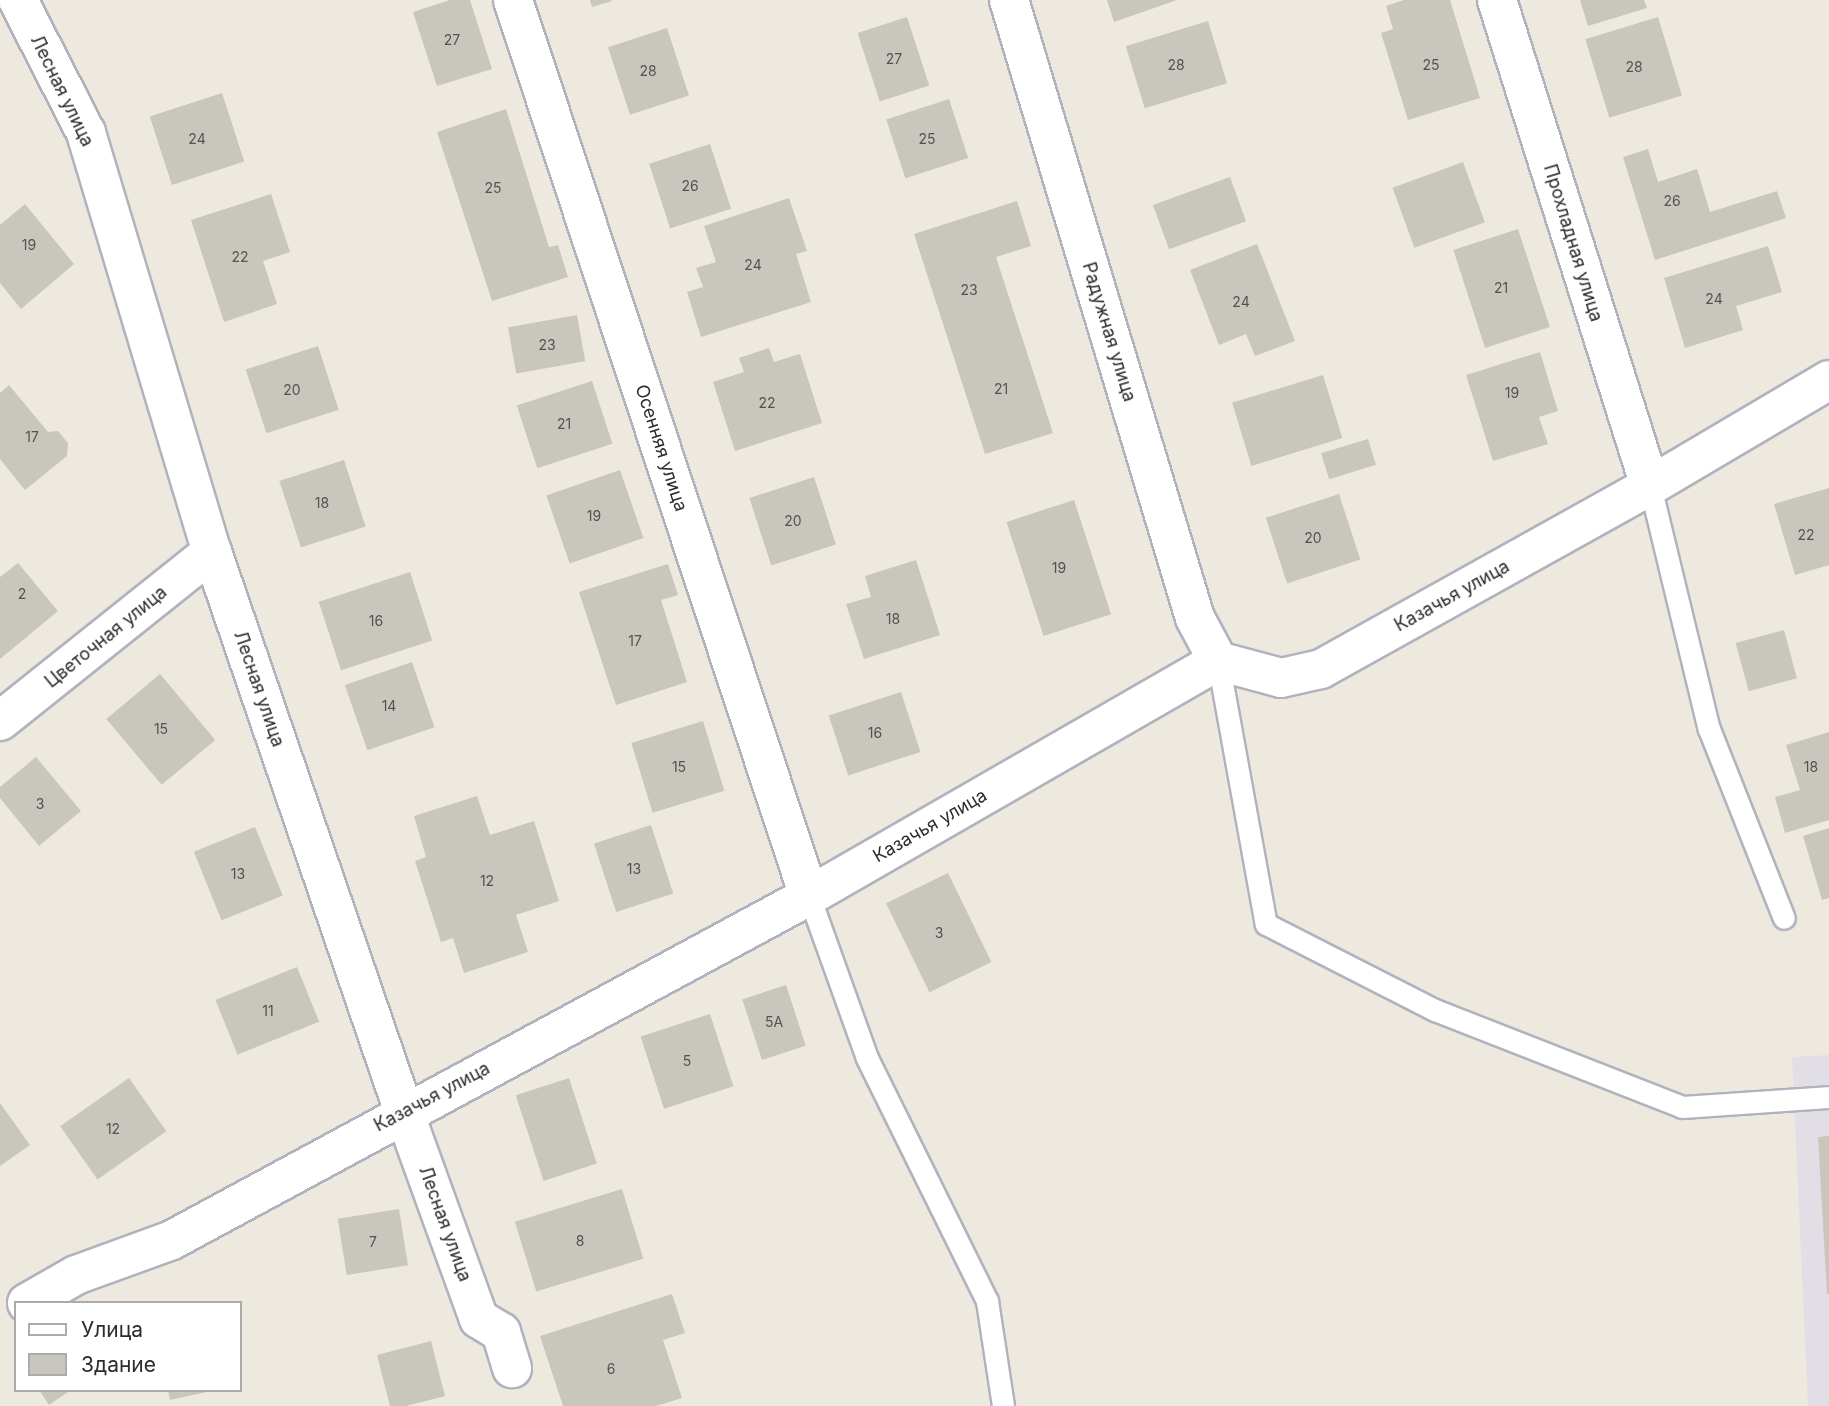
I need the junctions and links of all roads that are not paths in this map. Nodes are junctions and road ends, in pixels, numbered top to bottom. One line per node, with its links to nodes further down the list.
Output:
1 (18, 0): 7 (street, Лесная улица)
2 (513, 0): 10 (street, Осенняя улица)
3 (1009, 0): 8 (street, Радужная улица)
4 (1497, 0): 6 (street, Прохладная улица)
5 (1829, 380): 6 (street, Казачья улица)
6 (1650, 486): 8 (street, Казачья улица); 11 (lane)
7 (212, 552): 9 (street, Цветочная улица); 13 (street, Лесная улица)
8 (1218, 661): 10 (street, Казачья улица); 12 (lane)
9 (0, 721)
10 (809, 896): 13 (street, Казачья улица); 16 (lane)
11 (1784, 918)
12 (1828, 1097)
13 (404, 1112): 14 (street, Казачья улица); 15 (street, Лесная улица)
14 (30, 1301)
15 (512, 1368)
16 (1003, 1406)

